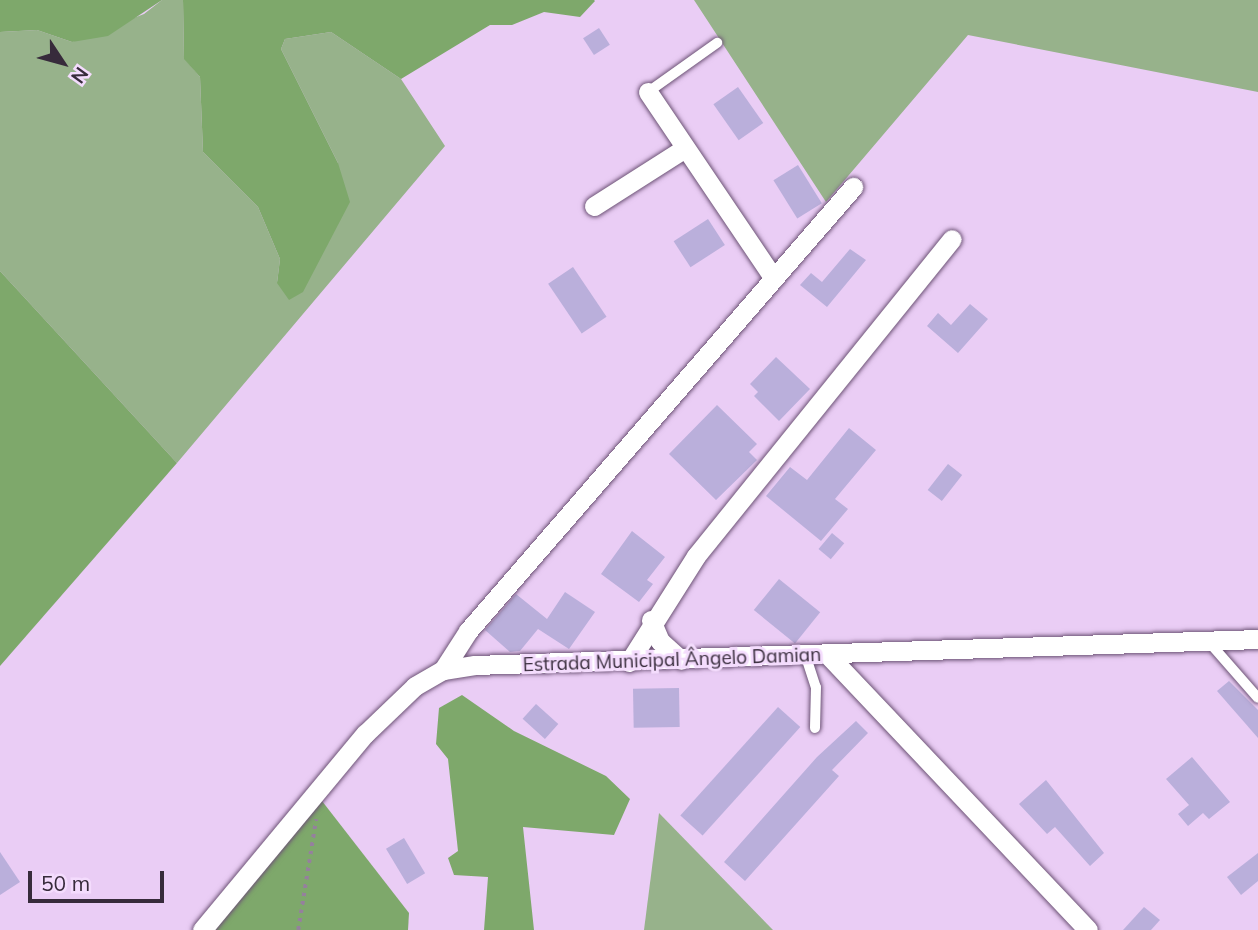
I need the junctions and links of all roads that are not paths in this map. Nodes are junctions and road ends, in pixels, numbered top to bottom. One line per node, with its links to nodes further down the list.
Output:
1 (717, 43): 2 (lane)
2 (648, 92): 3 (street)
3 (685, 148): 5 (street); 7 (street)
4 (853, 187): 7 (street)
5 (594, 206)
6 (952, 239): 8 (street)
7 (774, 279): 15 (street)
8 (651, 620): 13 (street); 14 (street)
9 (1258, 639): 10 (street, Estrada Municipal Ângelo Damian)
10 (1209, 642): 11 (street, Estrada Municipal Ângelo Damian); 16 (lane)
11 (828, 655): 12 (street, Estrada Municipal Ângelo Damian); 19 (street)
12 (806, 657): 13 (street, Estrada Municipal Ângelo Damian); 17 (lane)
13 (681, 660): 14 (street, Estrada Municipal Ângelo Damian)
14 (628, 662): 15 (street, Estrada Municipal Ângelo Damian)
15 (443, 670): 18 (street, Estrada Municipal Ângelo Damian)
16 (1258, 698)
17 (815, 728)
18 (202, 930)
19 (1088, 930)

